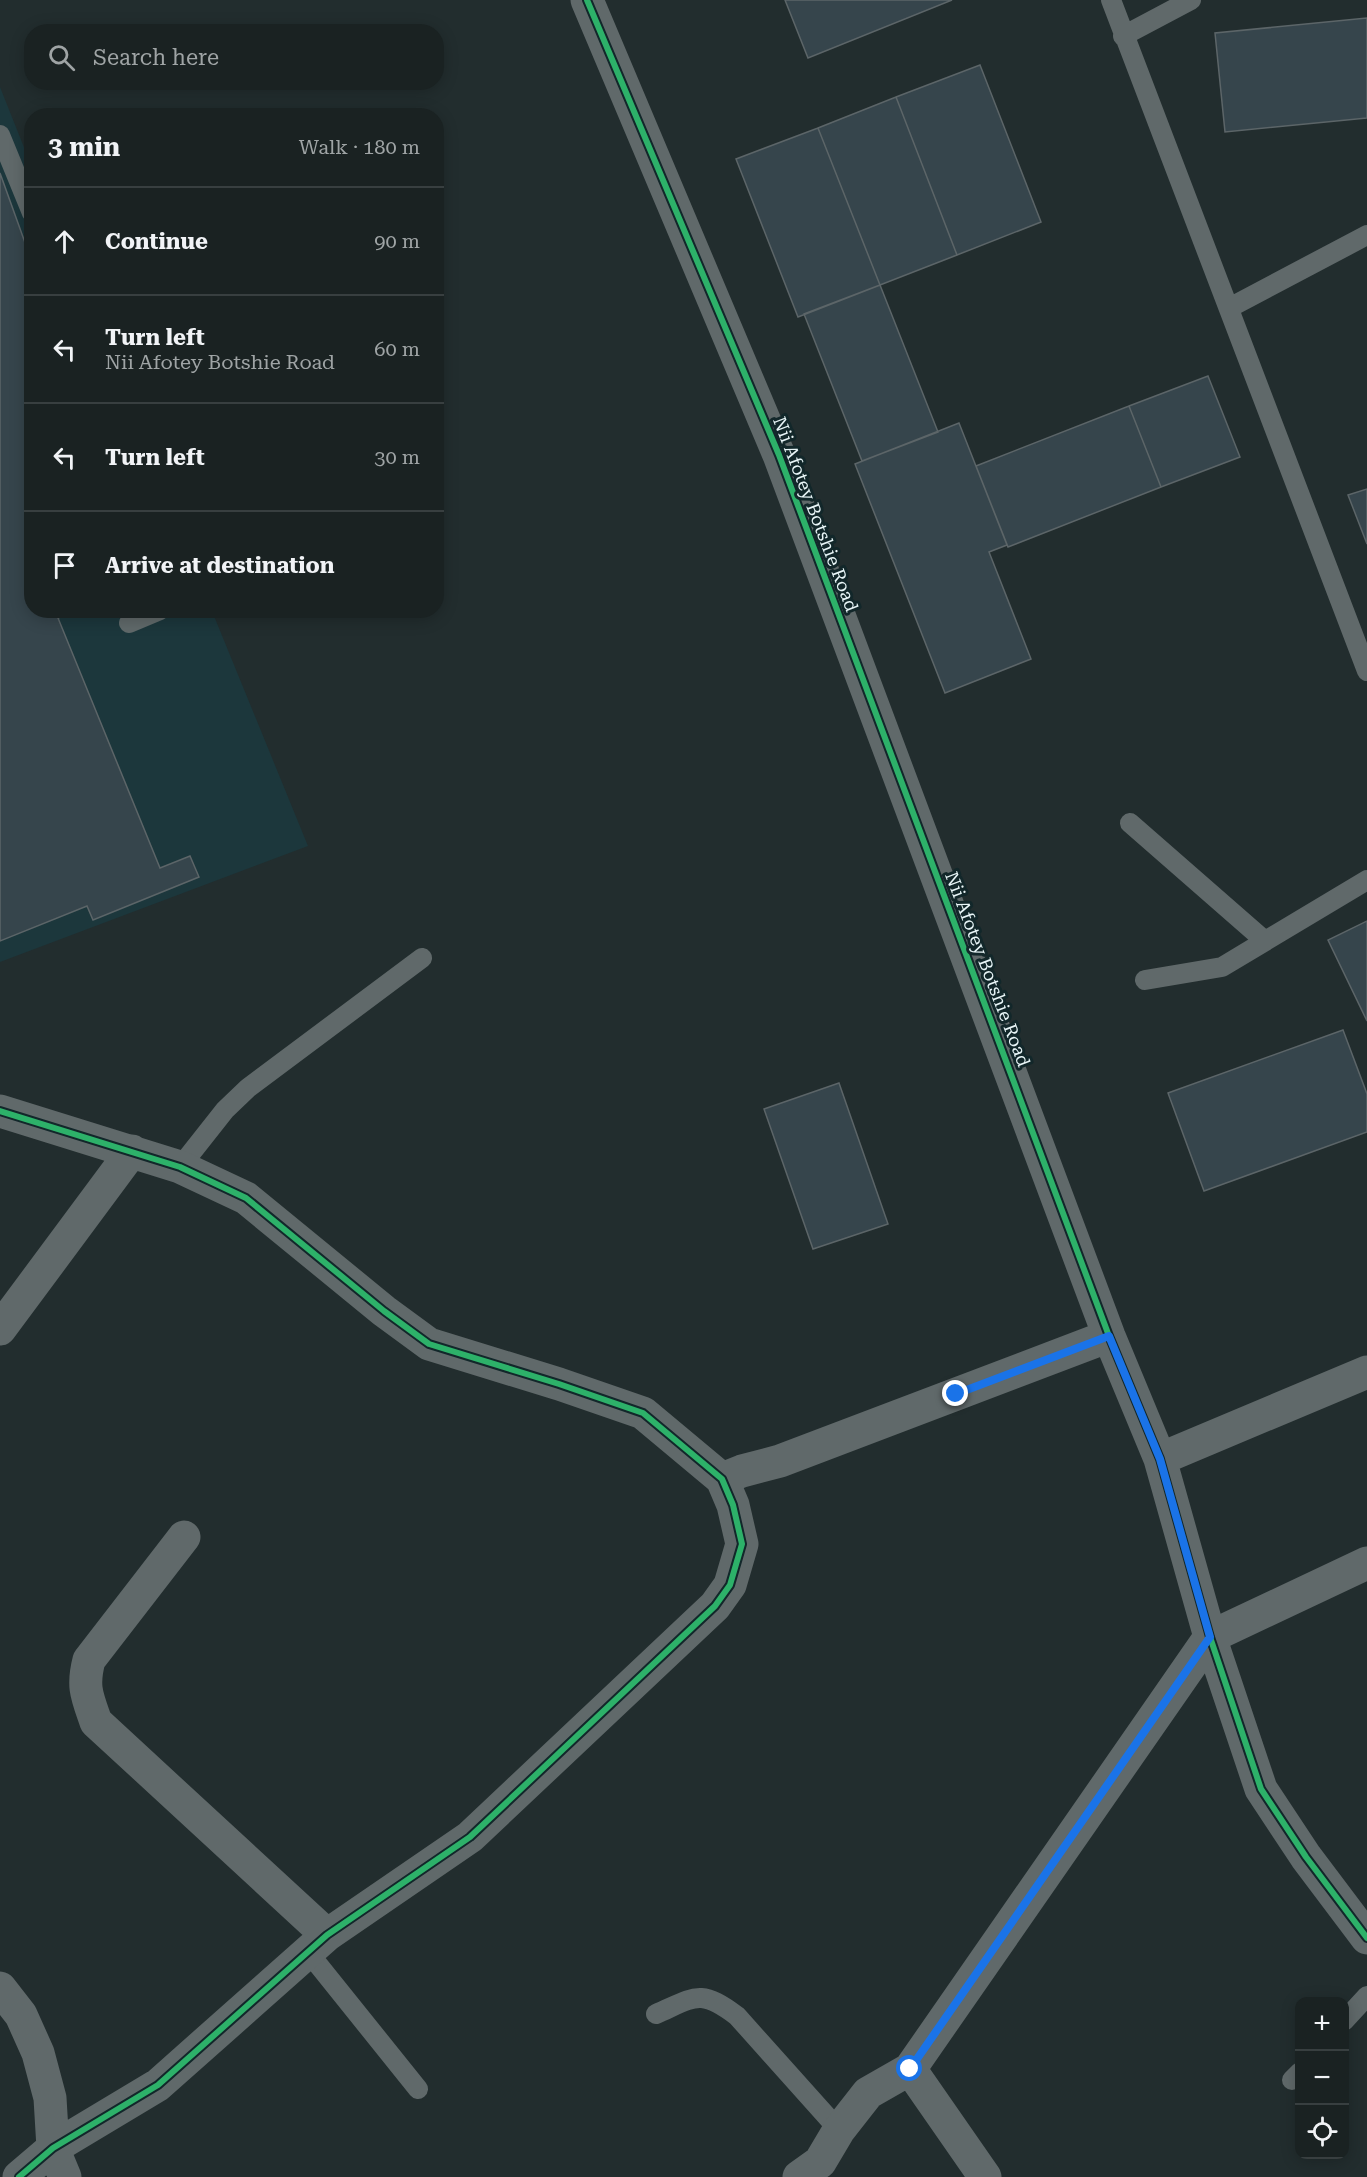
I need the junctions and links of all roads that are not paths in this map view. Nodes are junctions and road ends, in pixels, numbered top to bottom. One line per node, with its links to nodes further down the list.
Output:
1 (588, 0): 21 (street, Nii Afotey Botshie Road)
2 (1111, 0): 4 (lane)
3 (1191, 0): 4 (lane)
4 (1123, 36): 8 (lane)
5 (0, 135): 6 (lane)
6 (24, 194)
7 (1367, 235): 8 (lane)
8 (1229, 308): 11 (lane)
9 (141, 618): 10 (lane)
10 (129, 623)
11 (1367, 671)
12 (1130, 823): 14 (lane)
13 (1367, 880): 14 (lane)
14 (1265, 941): 16 (lane)
15 (422, 958): 19 (lane)
16 (1145, 980)
17 (0, 1111): 18 (street)
18 (132, 1151): 19 (street); 20 (street)
19 (180, 1167): 24 (street)
20 (0, 1329)
21 (1109, 1336): 23 (street, Nii Afotey Botshie Road); 24 (street)
22 (1367, 1372): 23 (street)
23 (1160, 1459): 27 (street, Nii Afotey Botshie Road)
24 (722, 1479): 29 (street)
25 (184, 1537): 29 (street)
26 (1367, 1563): 27 (street)
27 (1210, 1637): 28 (street, Nii Afotey Botshie Road); 34 (street)
28 (1367, 1938)
29 (318, 1944): 35 (lane); 37 (street)
30 (0, 1989): 37 (street)
31 (1367, 1996): 33 (lane)
32 (656, 2014): 36 (lane)
33 (1349, 2016)
34 (910, 2069): 36 (street); 40 (street)
35 (418, 2089)
36 (839, 2130): 38 (street)
37 (59, 2163): 39 (street)
38 (817, 2172)
39 (19, 2177)
40 (985, 2177)

